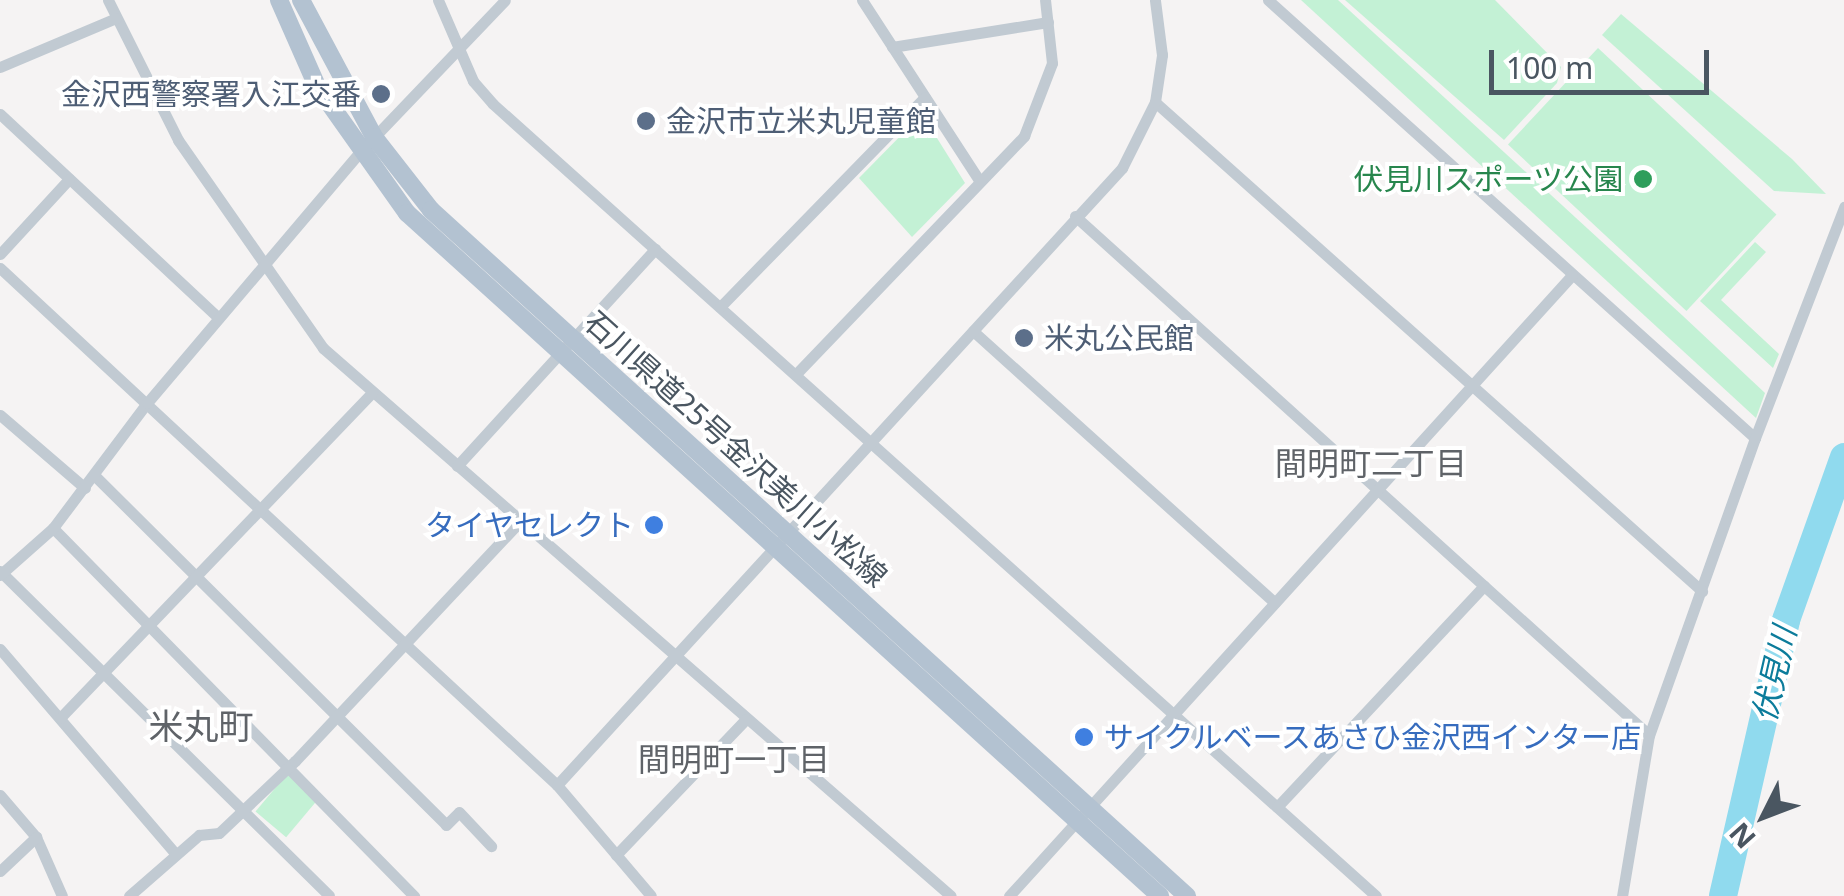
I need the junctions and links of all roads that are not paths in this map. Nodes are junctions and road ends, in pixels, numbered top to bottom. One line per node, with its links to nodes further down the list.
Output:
1 (108, 0): 10 (street)
2 (279, 0): 19 (main road, 石川県道25号金沢美川小松線)
3 (301, 0): 18 (main road, 石川県道25号金沢美川小松線)
4 (438, 0): 13 (street)
5 (505, 0): 13 (street)
6 (862, 0): 12 (street)
7 (1044, 0): 11 (street)
8 (1155, 0): 16 (street)
9 (1268, 0): 28 (street)
10 (116, 18): 14 (street); 26 (street)
11 (1048, 22): 12 (street); 21 (street)
12 (892, 46): 15 (street)
13 (460, 53): 18 (street); 24 (street)
14 (0, 66)
15 (925, 97): 21 (street); 29 (street)
16 (1155, 102): 23 (street); 35 (street)
17 (0, 114): 20 (street)
18 (374, 137): 19 (street); 32 (main road, 石川県道25号金沢美川小松線)
19 (359, 153): 26 (street); 33 (main road, 石川県道25号金沢美川小松線)
20 (69, 179): 25 (street); 30 (street)
21 (979, 180): 34 (street)
22 (1844, 206): 39 (street)
23 (1075, 216): 31 (street); 44 (street)
24 (655, 249): 29 (street); 32 (street)
25 (0, 254)
26 (266, 266): 30 (street); 36 (street)
27 (0, 268): 37 (street)
28 (1572, 275): 35 (street); 39 (street)
29 (720, 307): 34 (street)
30 (218, 318): 37 (street)
31 (973, 331): 40 (street); 54 (street)
32 (574, 338): 33 (street); 48 (main road, 石川県道25号金沢美川小松線)
33 (560, 353): 41 (street); 49 (main road, 石川県道25号金沢美川小松線)
34 (796, 374): 40 (street)
35 (1472, 385): 44 (street); 53 (street)
36 (372, 393): 41 (street); 45 (street)
37 (147, 404): 42 (street); 45 (street)
38 (0, 415): 43 (street)
39 (1754, 438): 53 (street)
40 (870, 442): 48 (street); 60 (street)
41 (457, 466): 46 (street)
42 (94, 475): 43 (street); 51 (street)
43 (84, 488): 47 (street)
44 (1378, 490): 52 (street); 54 (street)
45 (261, 509): 51 (street); 56 (street)
46 (520, 520): 56 (street); 58 (street)
47 (53, 528): 50 (street); 55 (street)
48 (786, 532): 49 (street); 70 (main road, 石川県道25号金沢美川小松線)
49 (772, 547): 58 (street); 70 (main road, 石川県道25号金沢美川小松線)
50 (1, 573): 59 (street)
51 (196, 576): 55 (street); 62 (street)
52 (1484, 586): 64 (street); 68 (street)
53 (1702, 591): 64 (street)
54 (1275, 603): 60 (street)
55 (150, 625): 59 (street); 65 (street)
56 (408, 645): 62 (street); 66 (street)
57 (0, 649): 61 (street)
58 (674, 656): 63 (street); 66 (street)
59 (104, 672): 61 (street); 69 (street)
60 (1174, 715): 68 (street); 70 (street)
61 (60, 718): 73 (street)
62 (339, 718): 65 (street); 72 (street)
63 (746, 719): 74 (street); 83 (street)
64 (1649, 735): 88 (street)
65 (288, 764): 69 (street); 81 (street)
66 (558, 785): 74 (street)
67 (0, 795): 71 (street)
68 (1277, 807): 87 (street)
69 (244, 810): 73 (street); 76 (street)
70 (1084, 815): 84 (street); 85 (main road, 石川県道25号金沢美川小松線); 86 (main road, 石川県道25号金沢美川小松線)
71 (36, 837): 75 (street); 77 (street)
72 (491, 846)
73 (175, 853): 78 (street)
74 (616, 854): 82 (street)
75 (0, 872)
76 (318, 885): 79 (street); 80 (street)
77 (62, 896)
78 (129, 896)
79 (306, 896)
80 (328, 896)
81 (414, 896)
82 (651, 896)
83 (951, 896)
84 (1009, 896)
85 (1160, 896)
86 (1187, 896)
87 (1376, 896)
88 (1622, 896)

